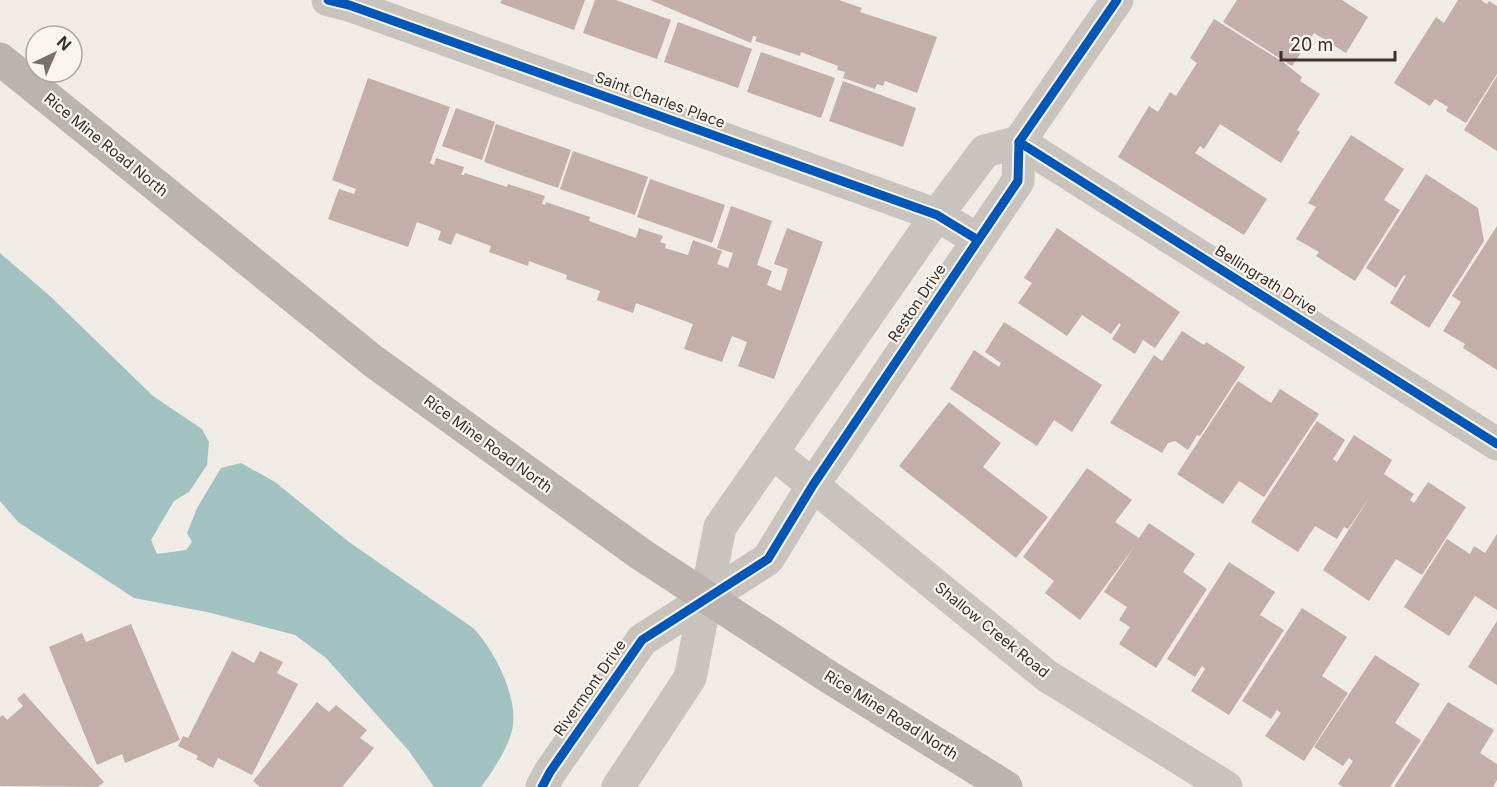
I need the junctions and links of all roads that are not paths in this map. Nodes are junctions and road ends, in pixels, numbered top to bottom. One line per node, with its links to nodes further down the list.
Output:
1 (328, 0): 5 (street, Saint Charles Place)
2 (1117, 0): 4 (street)
3 (0, 59): 10 (main road, Rice Mine Road North)
4 (1019, 142): 5 (street); 6 (street, Reston Drive); 7 (street, Bellingrath Drive)
5 (937, 215): 6 (street, Saint Charles Place); 8 (street)
6 (978, 240): 9 (street, Reston Drive)
7 (1497, 444)
8 (773, 453): 9 (street, Shallow Creek Road); 10 (street)
9 (813, 485): 10 (street, Reston Drive); 14 (street, Shallow Creek Road)
10 (705, 598): 11 (street, Rivermont Drive); 12 (street); 13 (main road, Rice Mine Road North)
11 (542, 787)
12 (618, 787)
13 (1006, 787)
14 (1226, 787)

